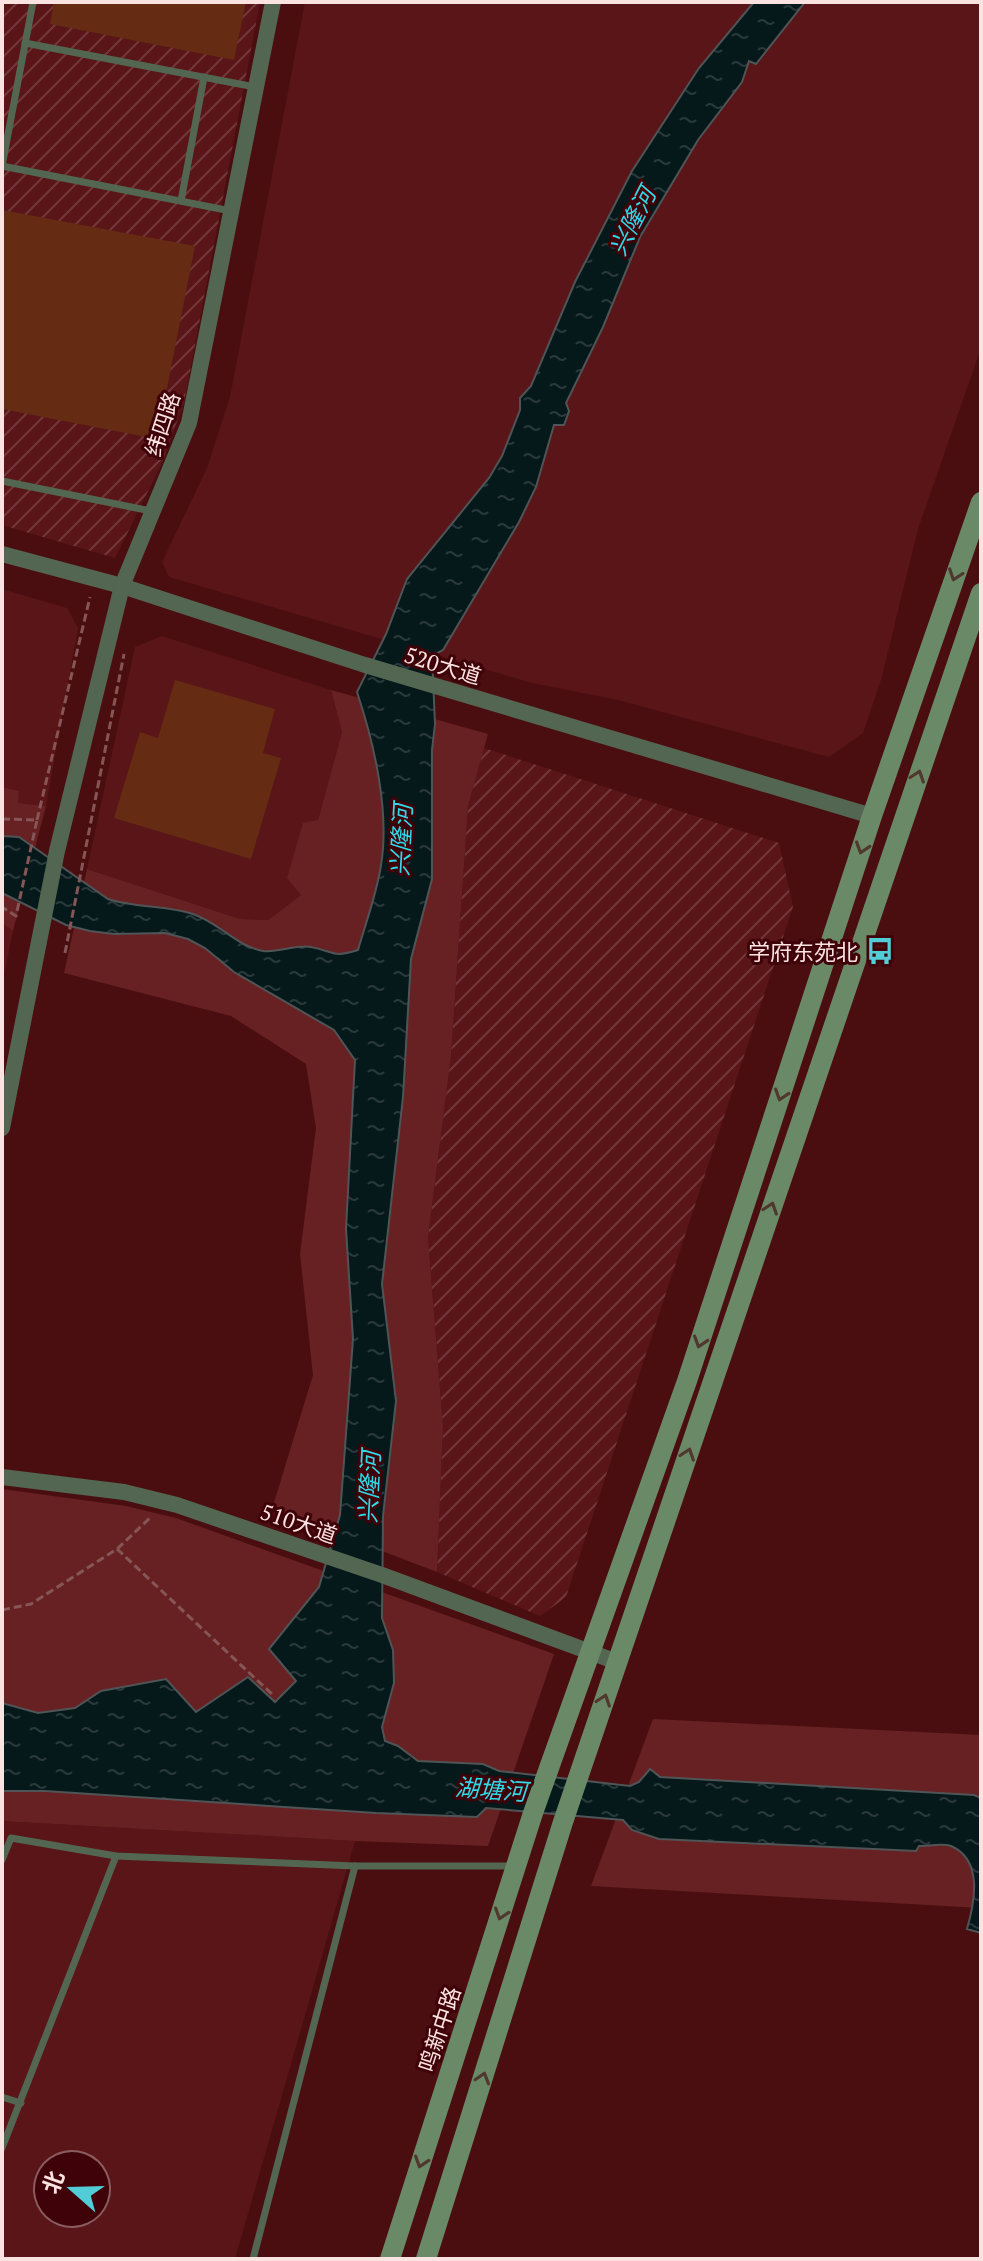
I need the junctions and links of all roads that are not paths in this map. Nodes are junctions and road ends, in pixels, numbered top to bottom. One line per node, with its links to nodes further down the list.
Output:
1 (33, 2): 3 (lane)
2 (273, 2): 5 (street, 纬四路)
3 (25, 43): 4 (lane); 6 (lane)
4 (204, 77): 5 (lane); 7 (lane)
5 (256, 87): 8 (street, 纬四路)
6 (2, 166): 7 (lane)
7 (181, 201): 8 (lane)
8 (232, 211): 11 (street, 纬四路)
9 (2, 481): 11 (lane)
10 (981, 502): 15 (main road, 鸣新中路, one-way to 15)
11 (153, 511): 13 (street, 纬四路)
12 (2, 554): 13 (street, 520大道)
13 (122, 586): 15 (street, 520大道); 16 (street, 纬四路)
14 (981, 593): 19 (main road, one-way to 14)
15 (872, 816): 18 (main road, 鸣新中路, one-way to 18)
16 (2, 1128)
17 (2, 1477): 18 (street, 510大道)
18 (590, 1652): 19 (street, 510大道); 23 (main road, 鸣新中路)
19 (617, 1662): 29 (main road, one-way to 19)
20 (116, 1856): 21 (lane); 22 (lane); 25 (lane)
21 (2, 1860)
22 (355, 1866): 23 (lane); 27 (lane)
23 (517, 1866): 28 (main road, 鸣新中路, one-way to 28)
24 (2, 2097): 25 (lane)
25 (21, 2103): 26 (lane)
26 (2, 2148)
27 (253, 2259)
28 (390, 2259)
29 (426, 2259)

